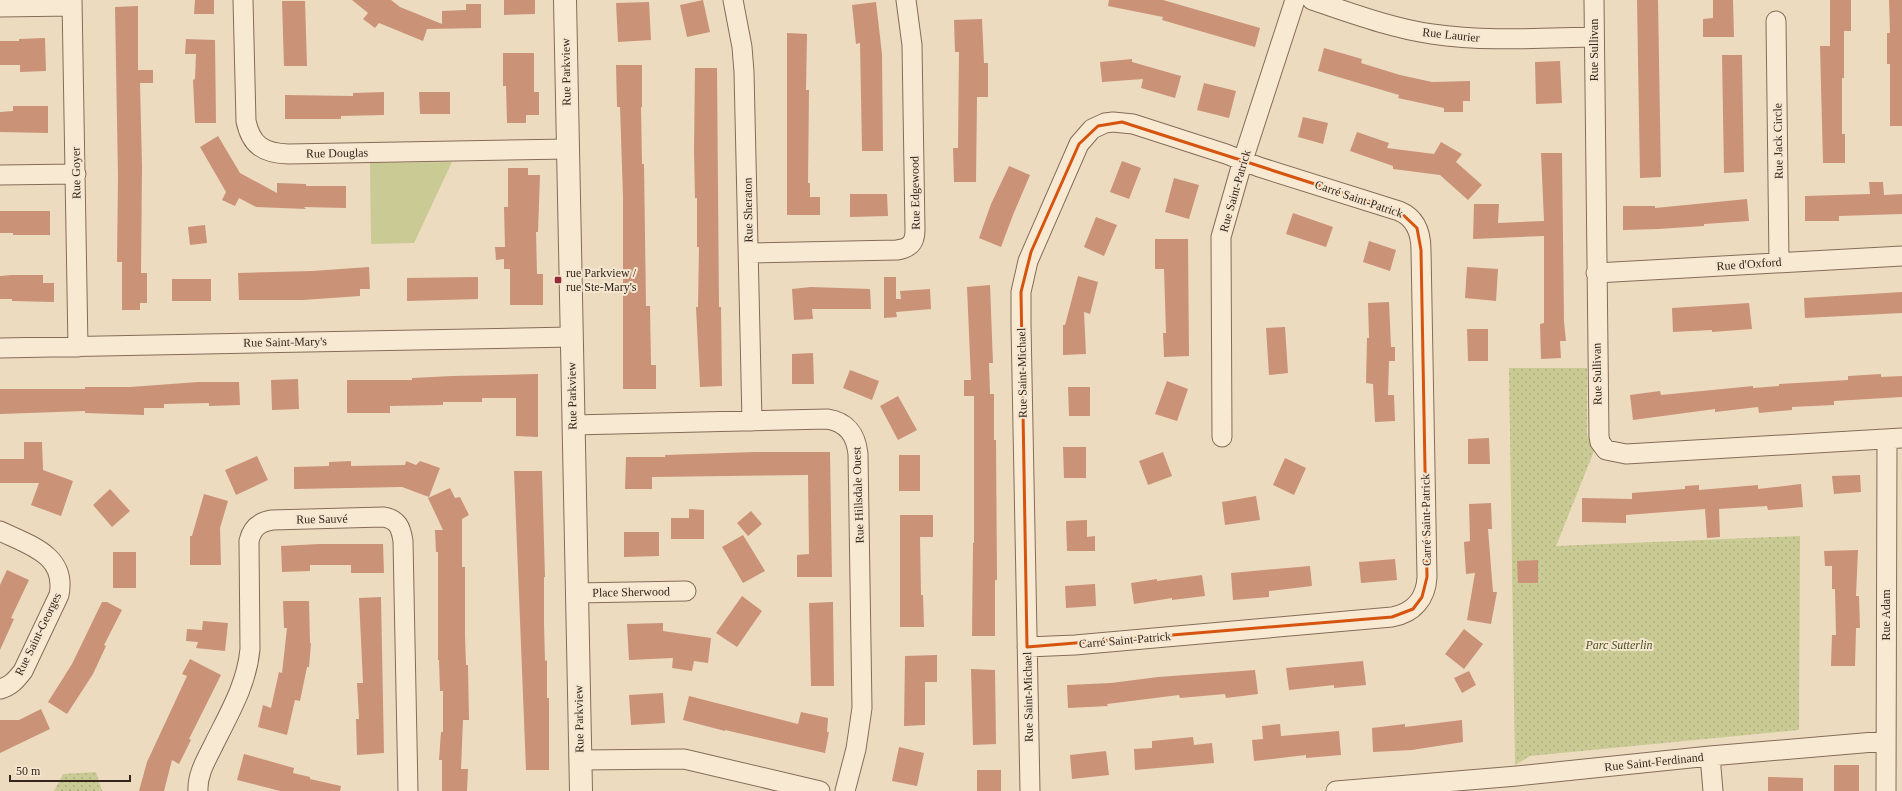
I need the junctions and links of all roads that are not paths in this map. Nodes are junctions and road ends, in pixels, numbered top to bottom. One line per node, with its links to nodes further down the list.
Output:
1 (243, 0): 12 (street, Rue Douglas)
2 (565, 0): 12 (street, Rue Parkview)
3 (734, 0): 16 (street, Rue Sheraton)
4 (906, 0): 16 (street, Rue Edgewood)
5 (1295, 0): 13 (street, Rue Saint-Patrick)
6 (1312, 0): 11 (street, Rue Laurier)
7 (1594, 0): 11 (street, Rue Sullivan)
8 (72, 3): 9 (street); 14 (street, Rue Goyer)
9 (0, 7)
10 (1776, 20): 18 (street, Rue Jack Circle)
11 (1594, 37): 19 (street, Rue Sullivan)
12 (568, 149): 20 (street, Rue Parkview)
13 (1243, 160): 25 (street, Rue Saint-Patrick); 30 (street, Rue Saint-Michael); 30 (street, Carré Saint-Patrick)
14 (76, 174): 15 (street); 21 (street, Rue Goyer)
15 (0, 175)
16 (748, 253): 23 (street, Rue Sheraton)
17 (1902, 256): 18 (street, Rue d'Oxford)
18 (1779, 262): 19 (street, Rue d'Oxford)
19 (1596, 273): 26 (street, Rue Sullivan)
20 (571, 337): 21 (street, Rue Saint-Mary's); 24 (street, Rue Parkview)
21 (78, 346): 22 (street, Rue Saint-Mary's)
22 (0, 348)
23 (752, 421): 24 (street, Rue Hillsdale Ouest); 40 (street, Rue Hillsdale Ouest)
24 (573, 425): 29 (street, Rue Parkview)
25 (1222, 437)
26 (1894, 439): 32 (street, Rue Adam)
27 (0, 531): 31 (street, Rue Saint-Georges)
28 (686, 591): 29 (street, Place Sherwood)
29 (576, 593): 34 (street, Rue Parkview)
30 (1027, 647): 41 (street, Rue Saint-Michael)
31 (0, 689)
32 (1886, 741): 33 (street, Rue Saint-Ferdinand); 44 (street, Rue Adam)
33 (1710, 756): 35 (street, Rue Saint-Ferdinand); 43 (street)
34 (580, 760): 38 (street, Rue Parkview); 39 (street)
35 (1422, 788): 42 (street, Rue Saint-Ferdinand)
36 (198, 791): 37 (street, Rue Sauvé)
37 (408, 791)
38 (581, 791)
39 (820, 791)
40 (845, 791)
41 (1030, 791)
42 (1336, 791)
43 (1712, 791)
44 (1886, 791)

